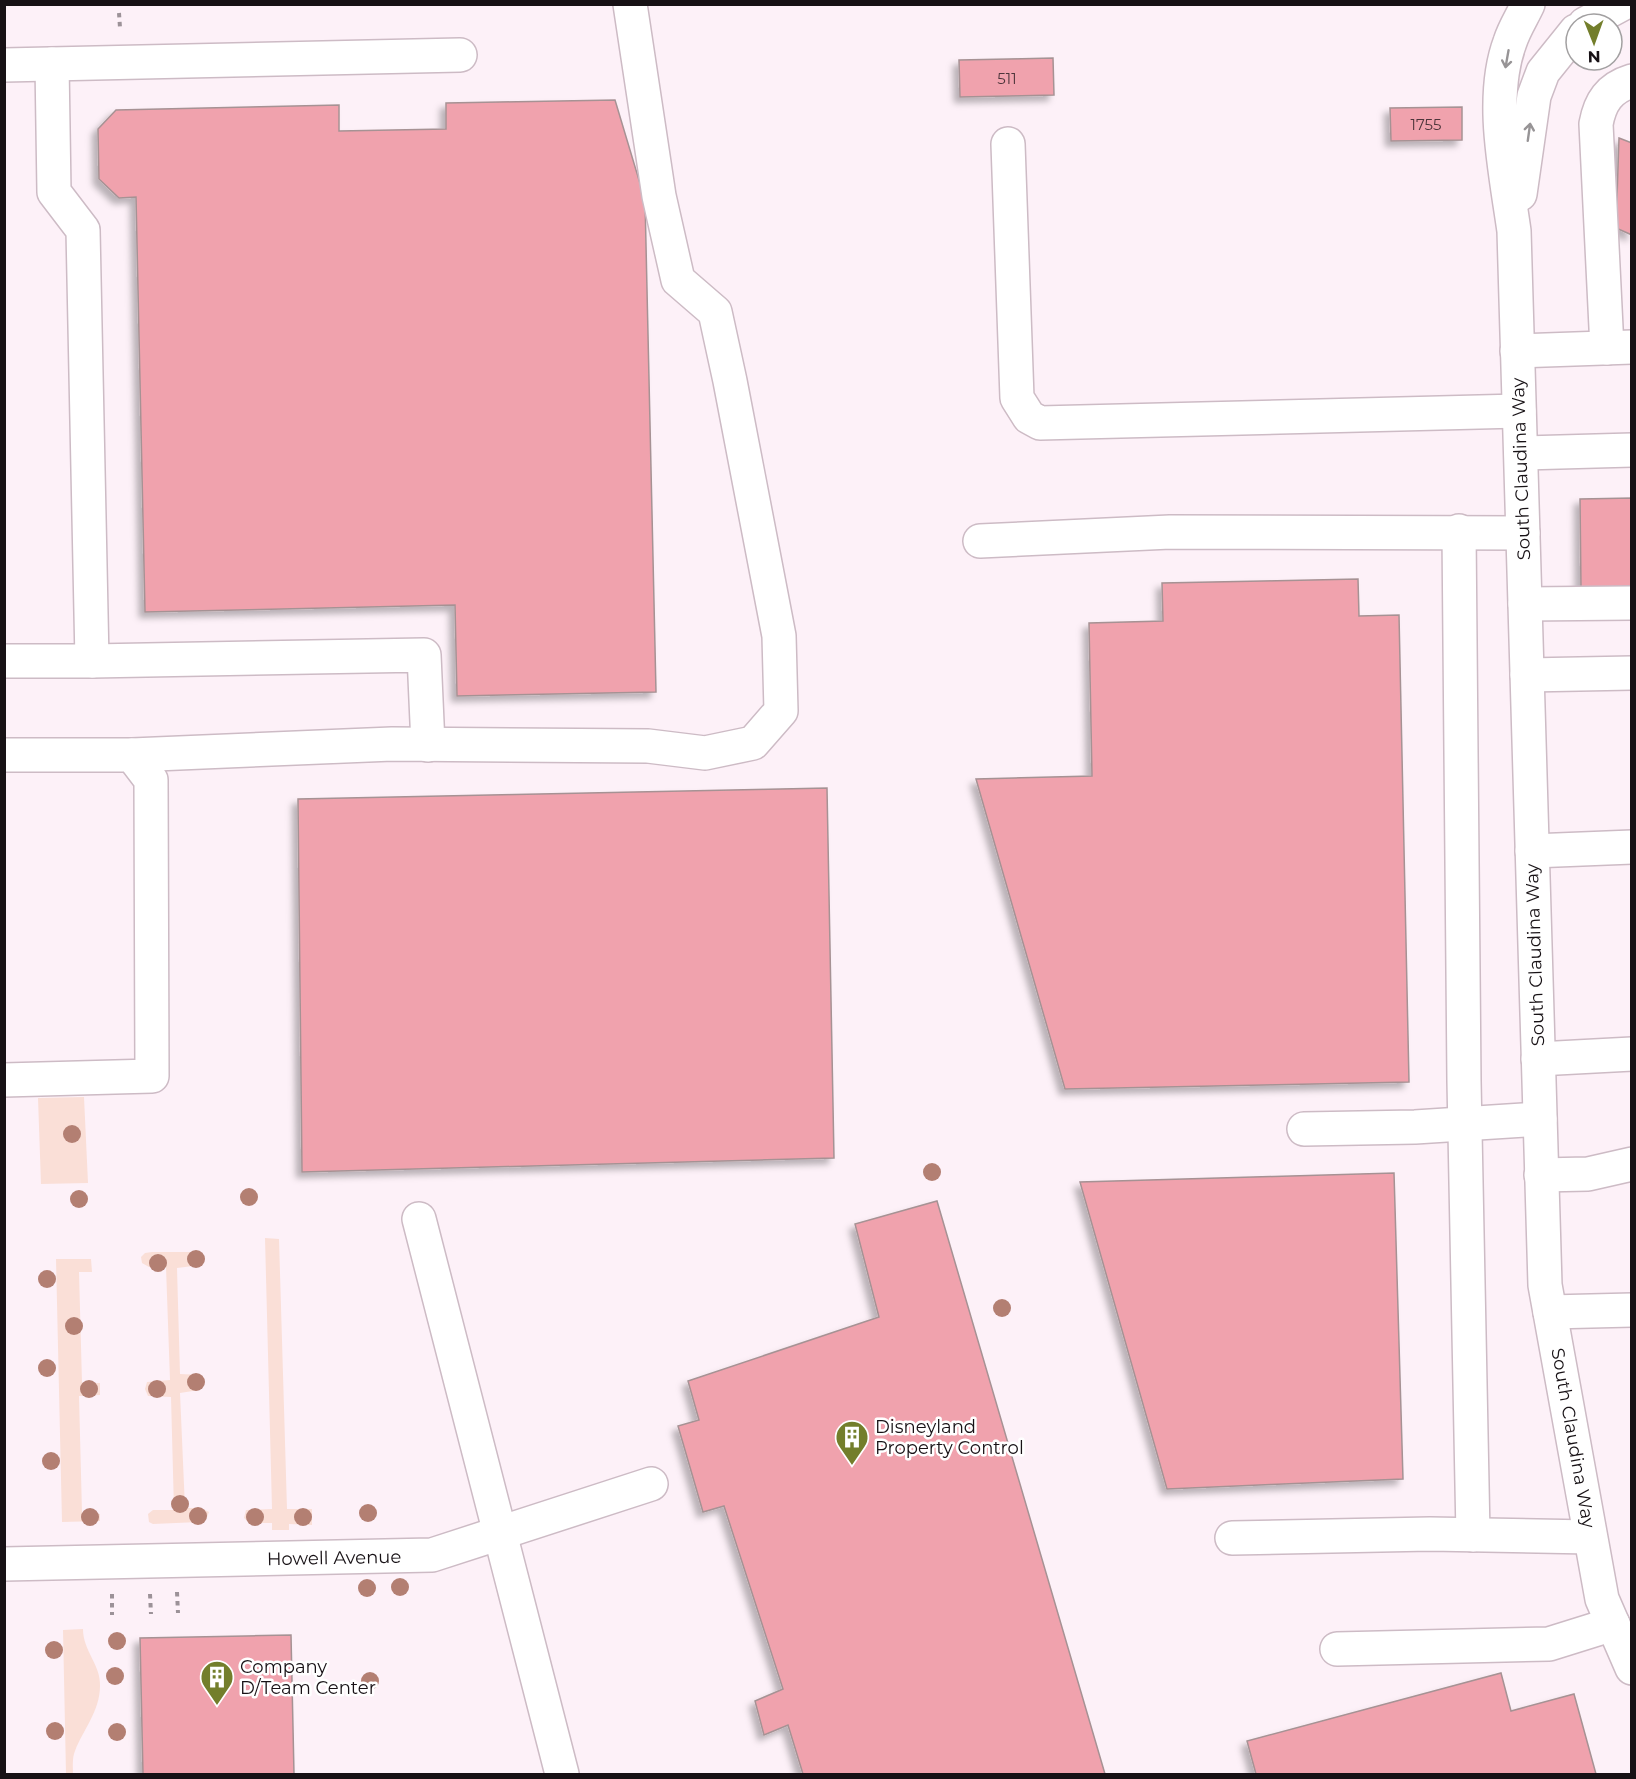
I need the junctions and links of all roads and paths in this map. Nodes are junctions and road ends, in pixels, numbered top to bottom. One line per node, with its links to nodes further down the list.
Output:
1 (630, 4): 28 (street)
2 (1528, 4): 13 (street, South Claudina Way, one-way to 13)
3 (1622, 4): 4 (street)
4 (1607, 12)
5 (119, 13): 6 (path)
6 (120, 38)
7 (1564, 46): 13 (street, South Claudina Way, one-way to 7)
8 (460, 55): 9 (street)
9 (52, 64): 10 (street); 25 (street)
10 (4, 65)
11 (1632, 81): 14 (street)
12 (1008, 144): 16 (street)
13 (1514, 231): 15 (street, South Claudina Way)
14 (1619, 348): 15 (street)
15 (1517, 351): 16 (street, South Claudina Way)
16 (1519, 411): 18 (street, South Claudina Way)
17 (1632, 450): 18 (street)
18 (1521, 453): 20 (street, South Claudina Way)
19 (1459, 531): 20 (street); 21 (street); 37 (street)
20 (1523, 533): 23 (street, South Claudina Way)
21 (980, 541)
22 (1632, 603): 23 (street)
23 (1525, 604): 27 (street, South Claudina Way)
24 (4, 661): 25 (street)
25 (92, 662): 28 (street)
26 (1632, 673): 27 (street)
27 (1527, 675): 32 (street, South Claudina Way)
28 (428, 745): 30 (street)
29 (4, 755): 30 (street)
30 (132, 755): 35 (street)
31 (1632, 847): 32 (street)
32 (1532, 851): 34 (street, South Claudina Way)
33 (1632, 1054): 34 (street)
34 (1538, 1059): 36 (street, South Claudina Way)
35 (4, 1080)
36 (1540, 1119): 37 (street); 40 (street, South Claudina Way)
37 (1465, 1123): 38 (street); 46 (street)
38 (1304, 1129)
39 (1632, 1164): 40 (street)
40 (1541, 1175): 43 (street, South Claudina Way)
41 (419, 1219): 45 (street)
42 (1632, 1310): 43 (street)
43 (1550, 1312): 47 (street, South Claudina Way)
44 (651, 1484): 45 (street, Howell Avenue)
45 (500, 1533): 49 (street, Howell Avenue); 59 (street)
46 (1473, 1535): 47 (street); 48 (street)
47 (1590, 1537): 56 (street, South Claudina Way)
48 (1232, 1538)
49 (4, 1564)
50 (177, 1586): 53 (path)
51 (111, 1587): 55 (path)
52 (150, 1587): 54 (path)
53 (178, 1613)
54 (151, 1614)
55 (112, 1615)
56 (1613, 1624): 57 (street); 58 (street, South Claudina Way)
57 (1338, 1649)
58 (1632, 1668)
59 (562, 1774)

